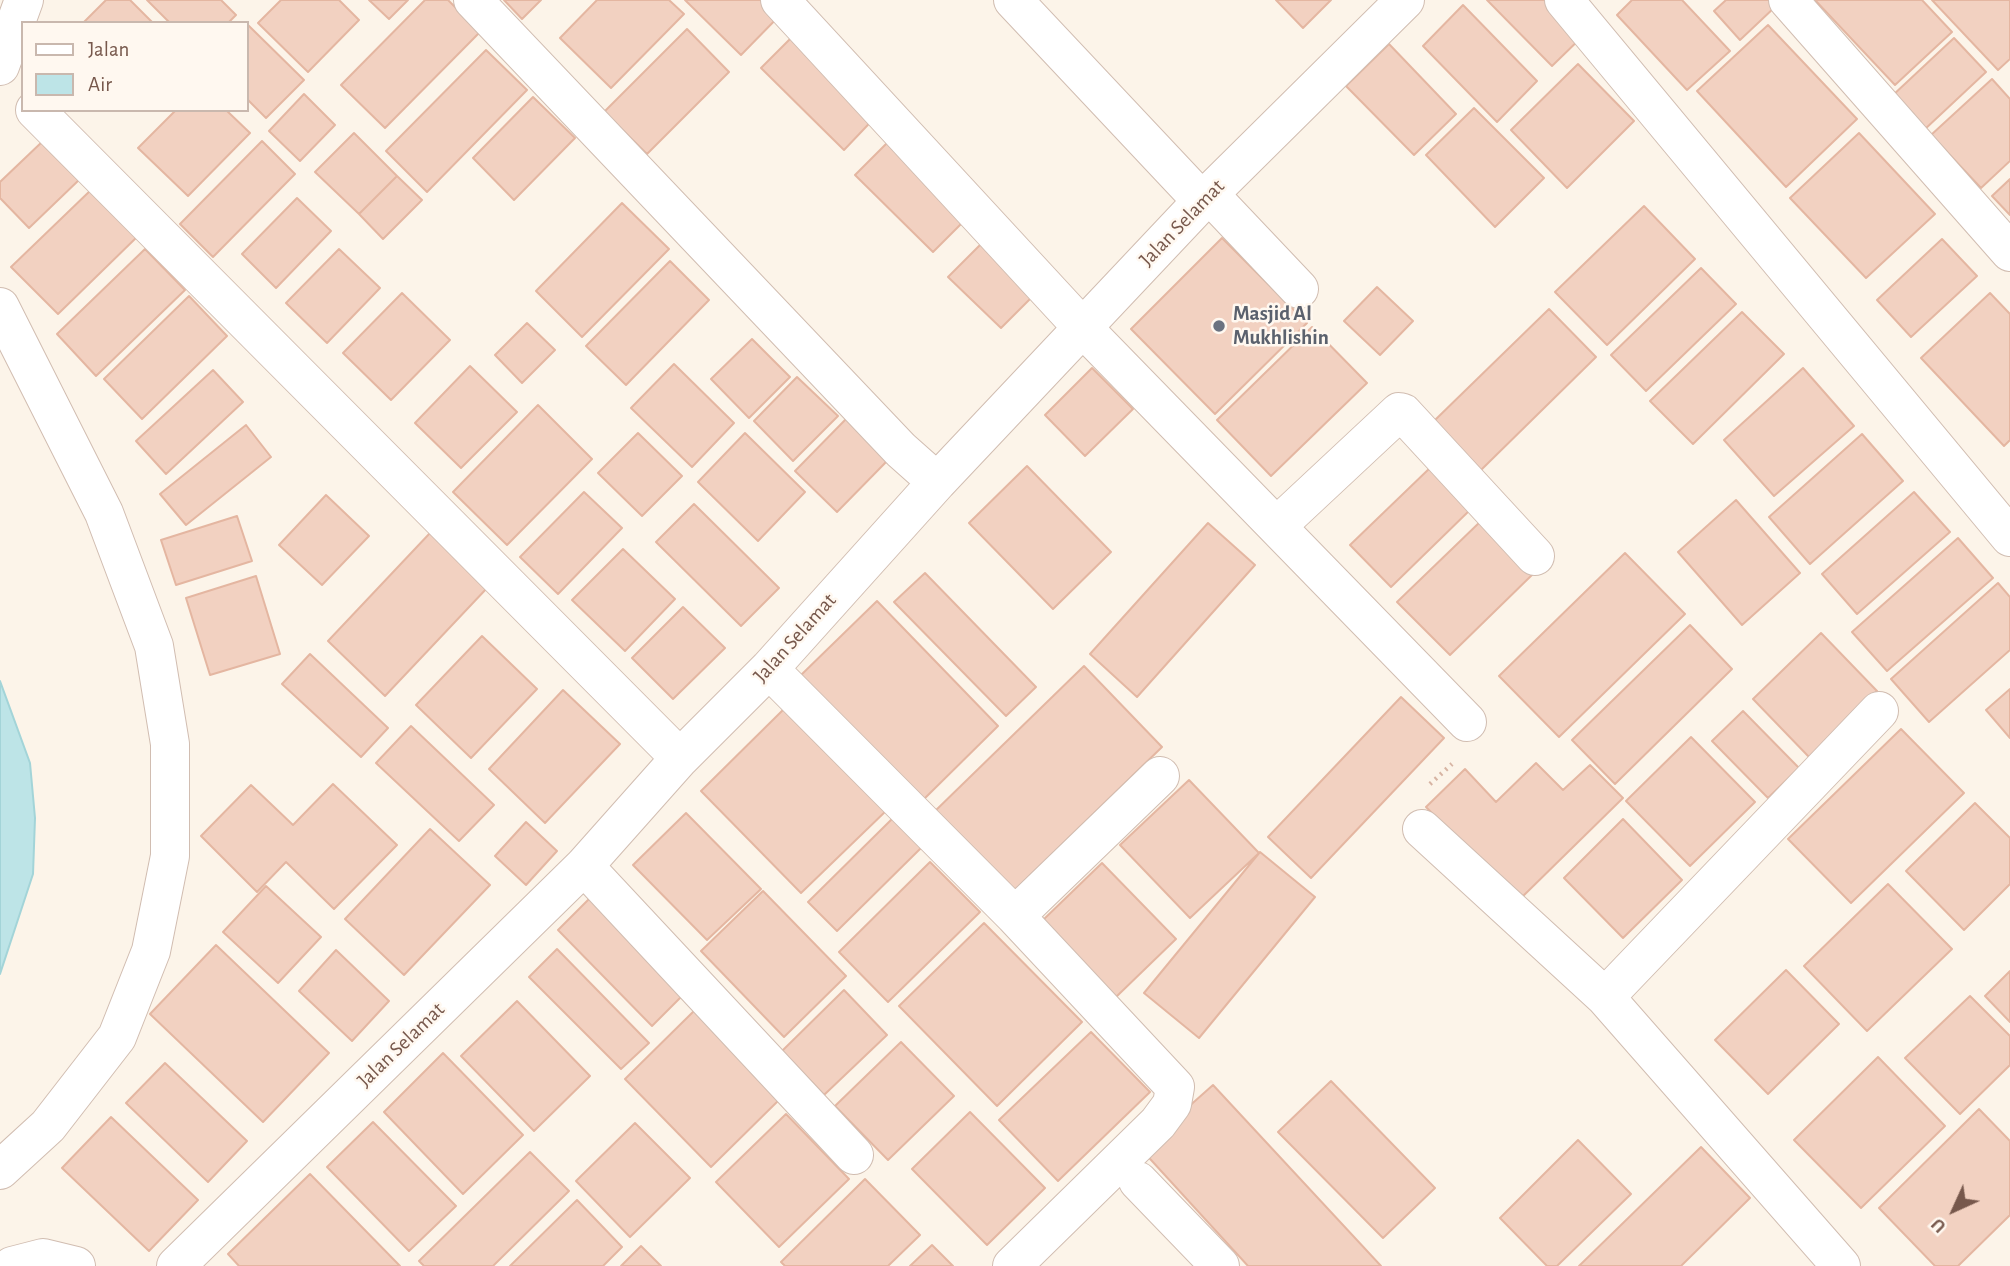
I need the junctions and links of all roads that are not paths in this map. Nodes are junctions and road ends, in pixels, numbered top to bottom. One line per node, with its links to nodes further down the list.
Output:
1 (24, 0): 8 (street)
2 (473, 0): 17 (street)
3 (780, 0): 16 (street)
4 (1013, 0): 12 (street)
5 (1405, 0): 12 (street, Jalan Selamat)
6 (1564, 0): 19 (street)
7 (1788, 0): 13 (street)
8 (0, 66)
9 (0, 75): 10 (street)
10 (21, 96)
11 (37, 112): 24 (street)
12 (1205, 197): 14 (street); 16 (street, Jalan Selamat)
13 (2010, 252)
14 (1299, 289)
15 (0, 307): 31 (street)
16 (1082, 327): 17 (street, Jalan Selamat); 18 (street)
17 (937, 482): 21 (street, Jalan Selamat)
18 (1278, 525): 20 (street); 23 (street)
19 (2010, 537)
20 (1535, 556)
21 (769, 669): 24 (street, Jalan Selamat); 28 (street)
22 (1879, 710): 29 (street)
23 (1467, 722)
24 (680, 758): 27 (street, Jalan Selamat)
25 (1160, 776): 28 (street)
26 (1422, 829): 29 (street)
27 (584, 866): 30 (street); 35 (street, Jalan Selamat)
28 (1015, 916): 36 (street)
29 (1605, 997): 38 (street)
30 (854, 1155)
31 (0, 1170)
32 (1138, 1181): 37 (street)
33 (12, 1266): 34 (street)
34 (76, 1266)
35 (176, 1266)
36 (1012, 1266)
37 (1220, 1266)
38 (1841, 1266)

